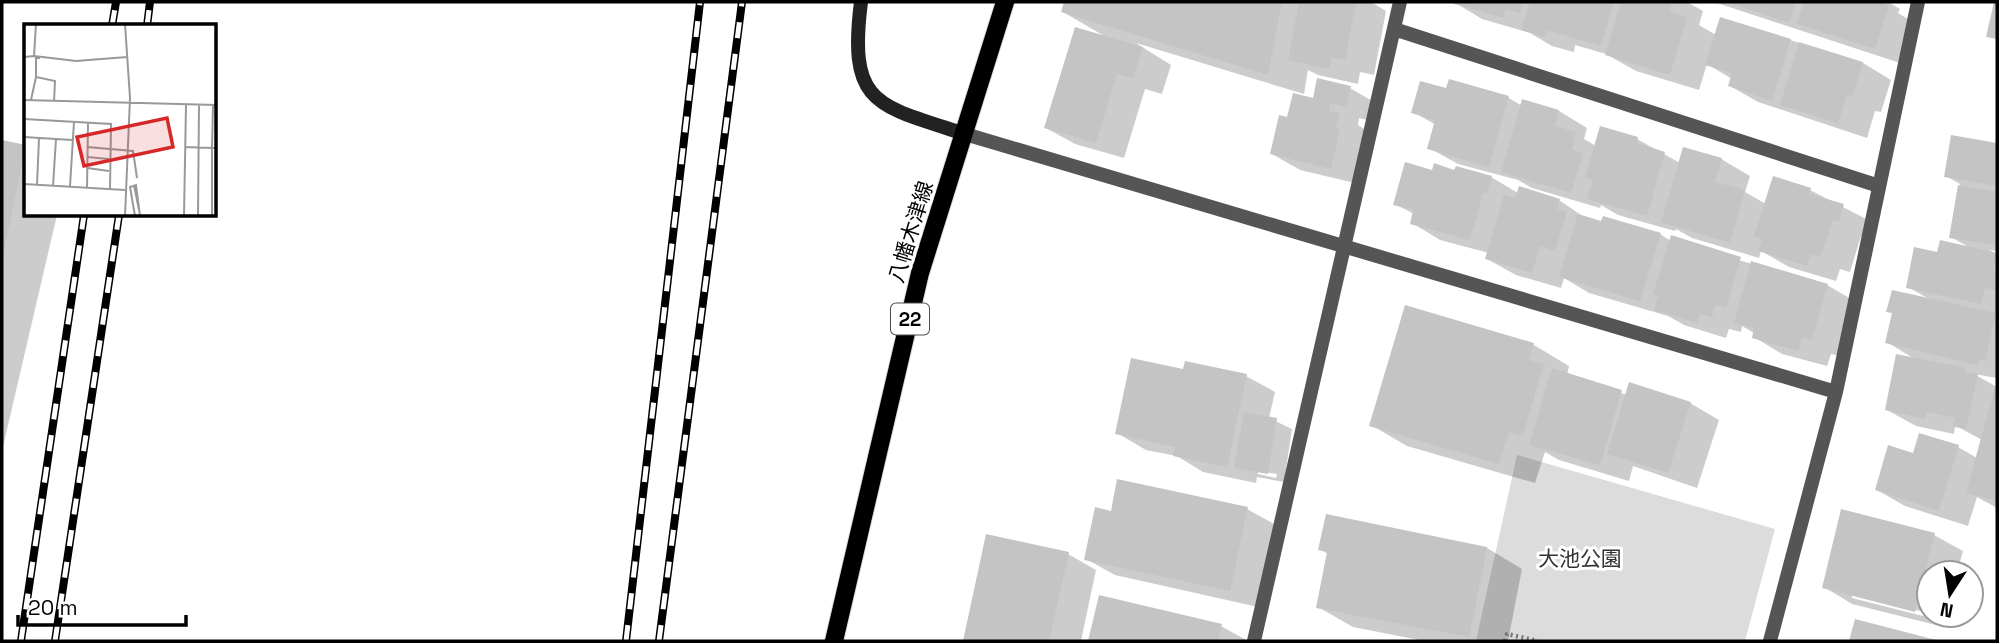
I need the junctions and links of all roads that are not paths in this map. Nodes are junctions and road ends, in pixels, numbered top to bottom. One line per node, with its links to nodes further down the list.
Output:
1 (860, 2): 6 (street)
2 (1005, 2): 6 (main road, 八幡木津線 / 22)
3 (1399, 2): 5 (street)
4 (1918, 2): 7 (street)
5 (1394, 29): 7 (street); 8 (street)
6 (965, 134): 8 (street); 10 (main road, 八幡木津線 / 22)
7 (1879, 186): 9 (street)
8 (1345, 246): 9 (street); 11 (street)
9 (1836, 392): 12 (street)
10 (834, 641)
11 (1254, 641)
12 (1770, 641)

